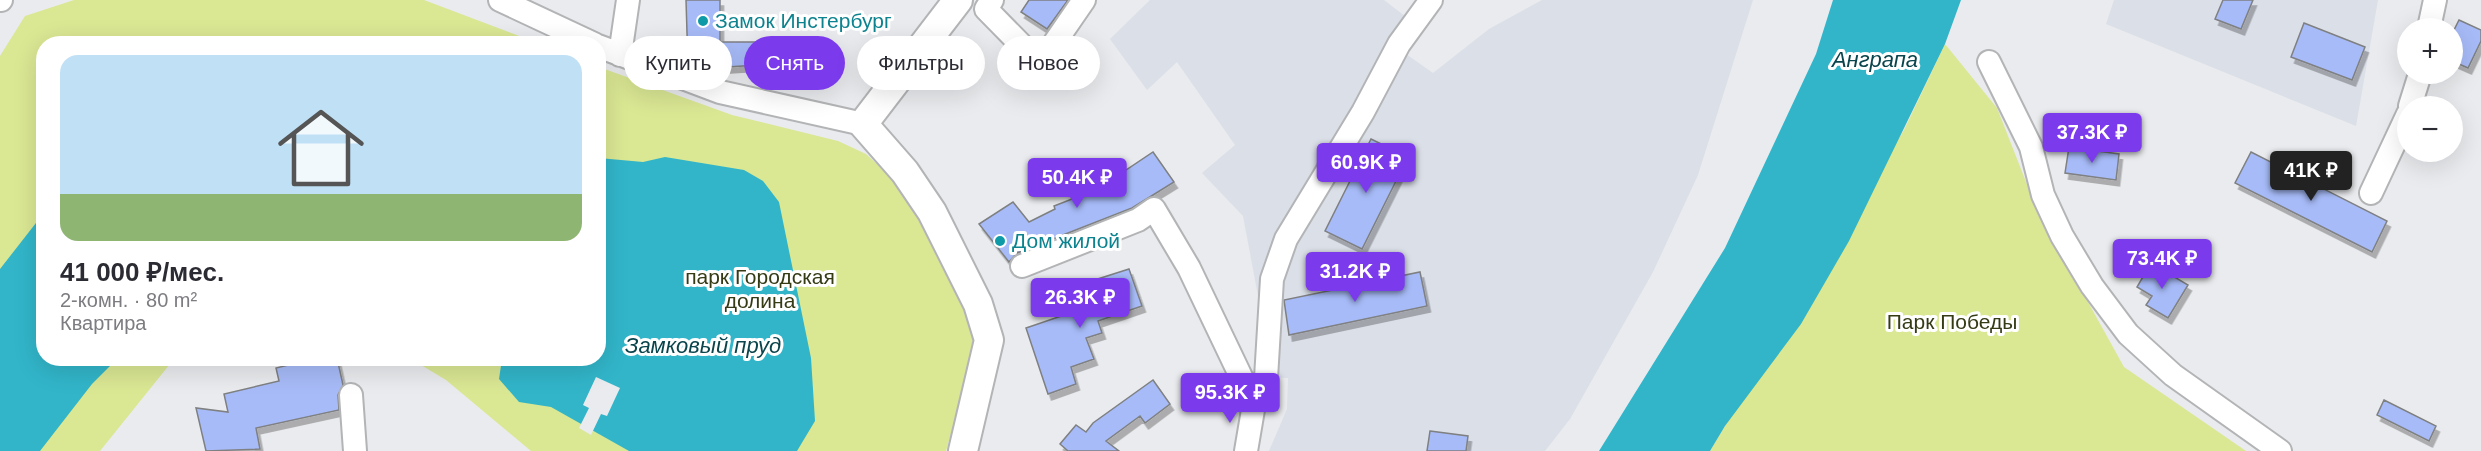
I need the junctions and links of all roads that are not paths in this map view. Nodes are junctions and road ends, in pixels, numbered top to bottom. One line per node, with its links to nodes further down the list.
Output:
1 (500, 0): 9 (street)
2 (628, 0): 11 (street)
3 (958, 0): 13 (main road)
4 (992, 0): 5 (street)
5 (1084, 0)
6 (1431, 0): 18 (street)
7 (2434, 0): 8 (street)
8 (2431, 18)
9 (577, 36)
10 (606, 49): 11 (street)
11 (620, 55): 13 (street)
12 (1989, 62): 22 (street)
13 (863, 124): 20 (main road)
14 (2397, 137): 15 (street)
15 (2371, 193)
16 (1022, 266): 18 (street)
17 (351, 395): 19 (street)
18 (1254, 404): 21 (street)
19 (354, 451)
20 (963, 451)
21 (1246, 451)
22 (2280, 451)

